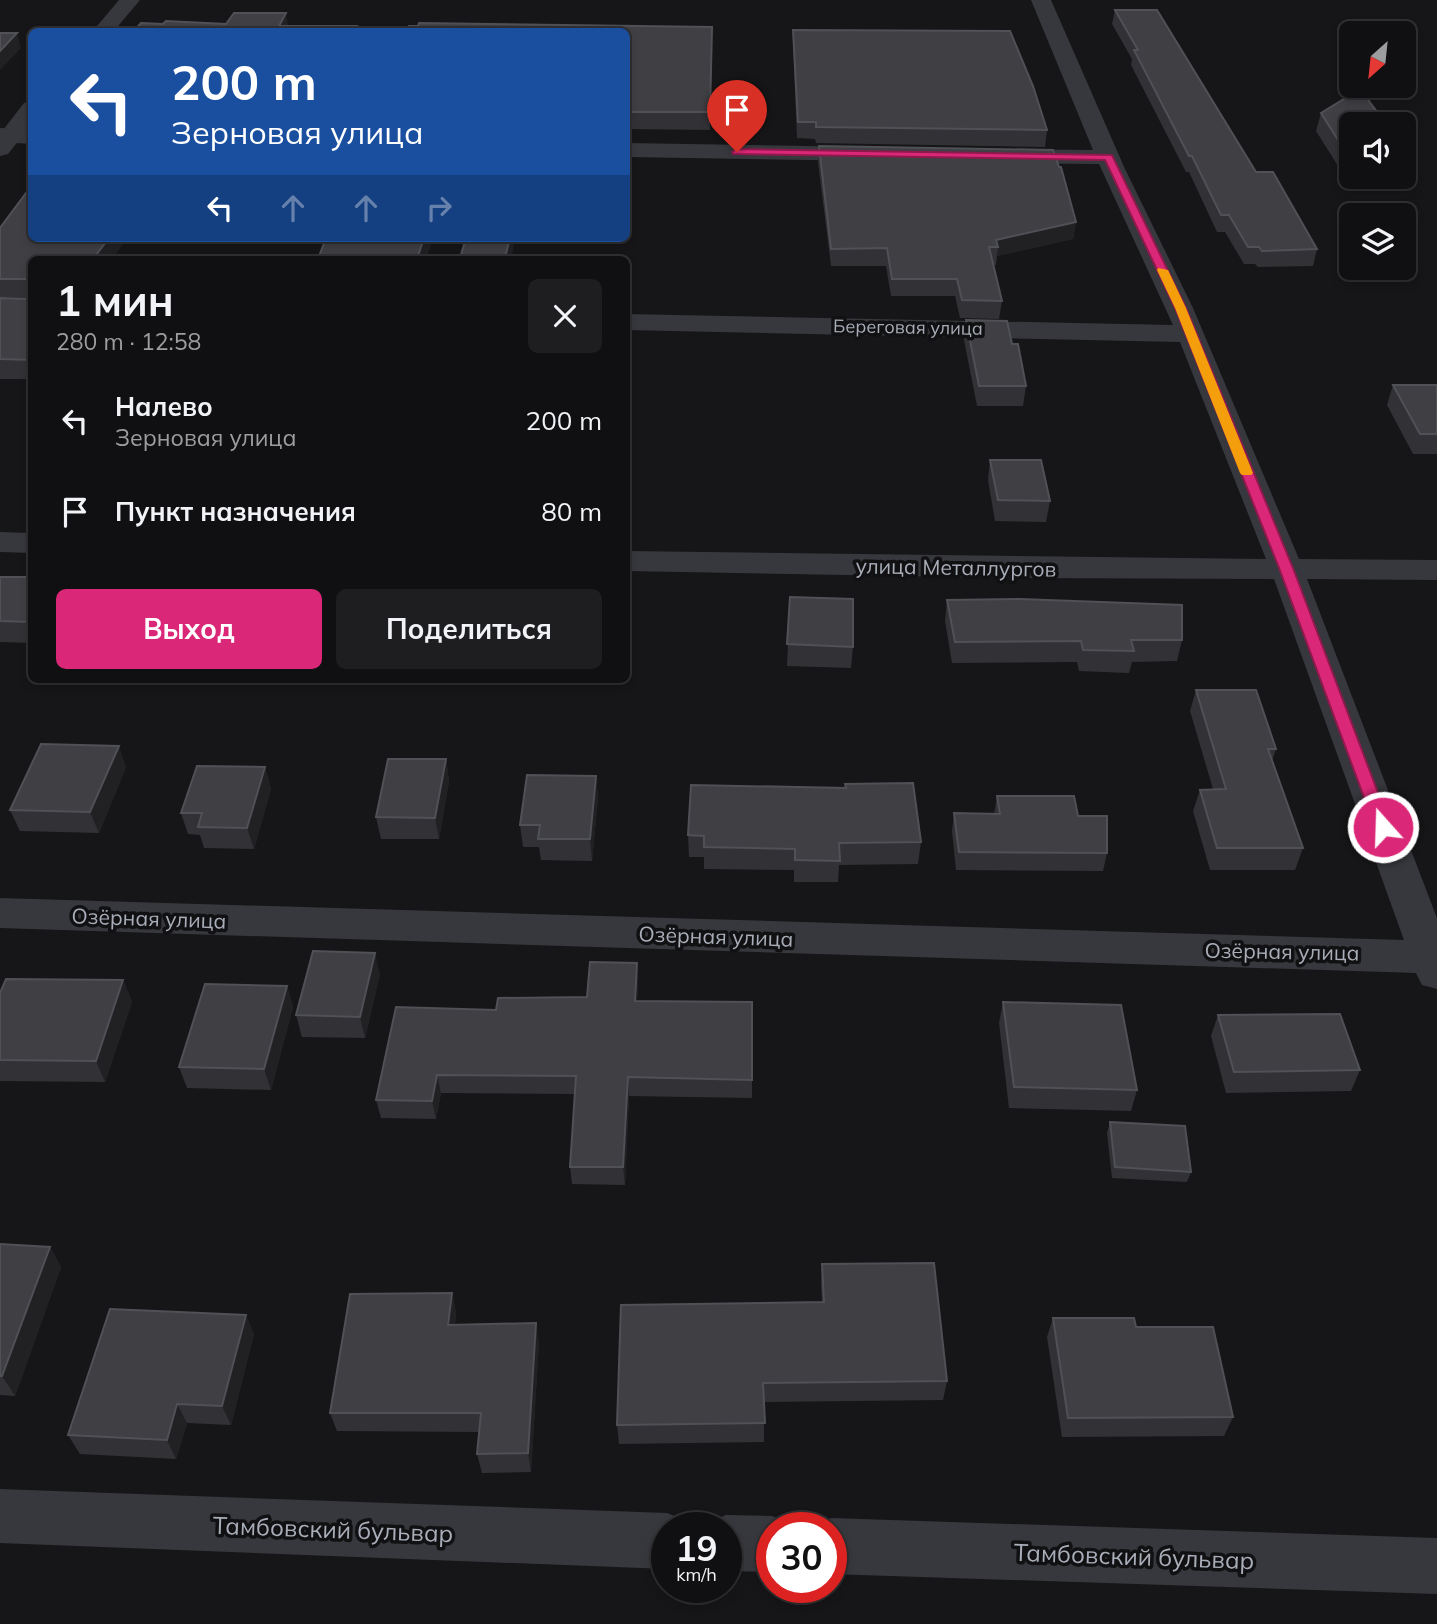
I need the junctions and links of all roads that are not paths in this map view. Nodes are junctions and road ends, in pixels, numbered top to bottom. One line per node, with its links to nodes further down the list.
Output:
1 (130, 0): 3 (street)
2 (1041, 0): 9 (street)
3 (106, 28)
4 (28, 114): 5 (street)
5 (10, 139)
6 (630, 150): 7 (street)
7 (888, 154)
8 (984, 155): 9 (street)
9 (1108, 157): 11 (street)
10 (630, 322): 11 (street, Береговая улица)
11 (1189, 334): 15 (street)
12 (0, 542): 13 (street)
13 (28, 543)
14 (630, 561): 15 (street, улица Металлургов)
15 (1286, 568): 16 (street, улица Металлургов); 18 (street)
16 (1437, 570)
17 (0, 913): 18 (street, Озёрная улица)
18 (1434, 965)
19 (0, 1516): 20 (street, Тамбовский бульвар)
20 (651, 1540)
21 (847, 1547): 22 (street, Тамбовский бульвар)
22 (1437, 1566)

